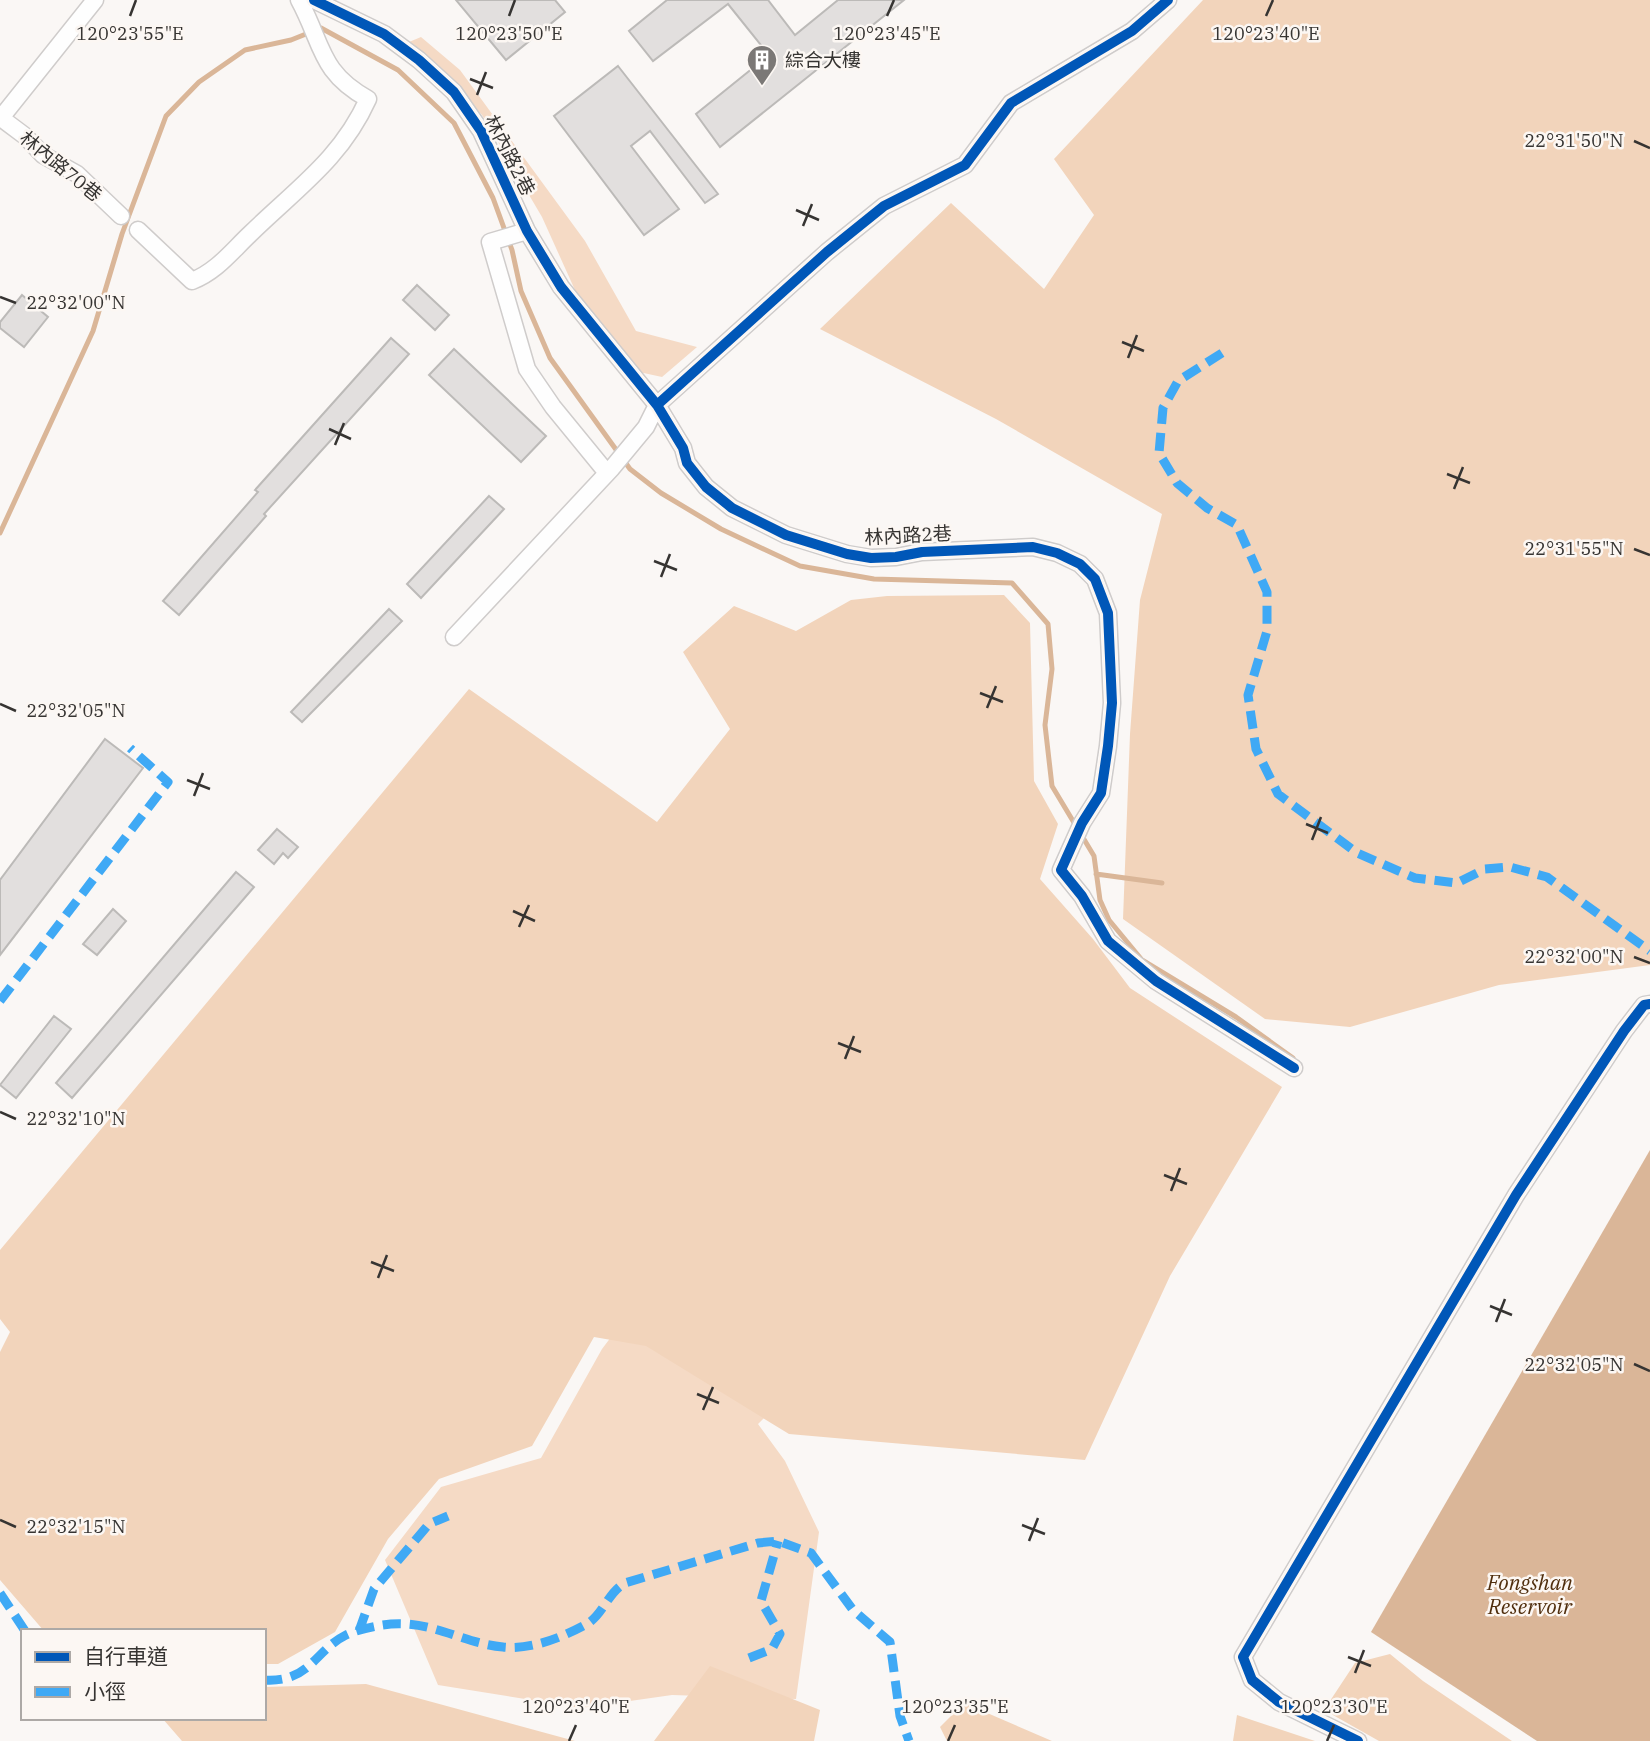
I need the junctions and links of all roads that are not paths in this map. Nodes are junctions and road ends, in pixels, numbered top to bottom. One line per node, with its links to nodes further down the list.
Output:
1 (96, 0): 4 (street, 林內路70巷)
2 (1168, 0): 8 (street)
3 (306, 3): 6 (street); 7 (street, 林內路2巷)
4 (0, 118): 5 (street, 林內路70巷)
5 (121, 216)
6 (138, 230)
7 (527, 231): 8 (street, 林內路2巷); 9 (street)
8 (657, 405): 9 (street); 12 (street, 林內路2巷)
9 (610, 470): 10 (street)
10 (454, 637)
11 (1650, 1004): 13 (street)
12 (1294, 1068)
13 (1358, 1741)

